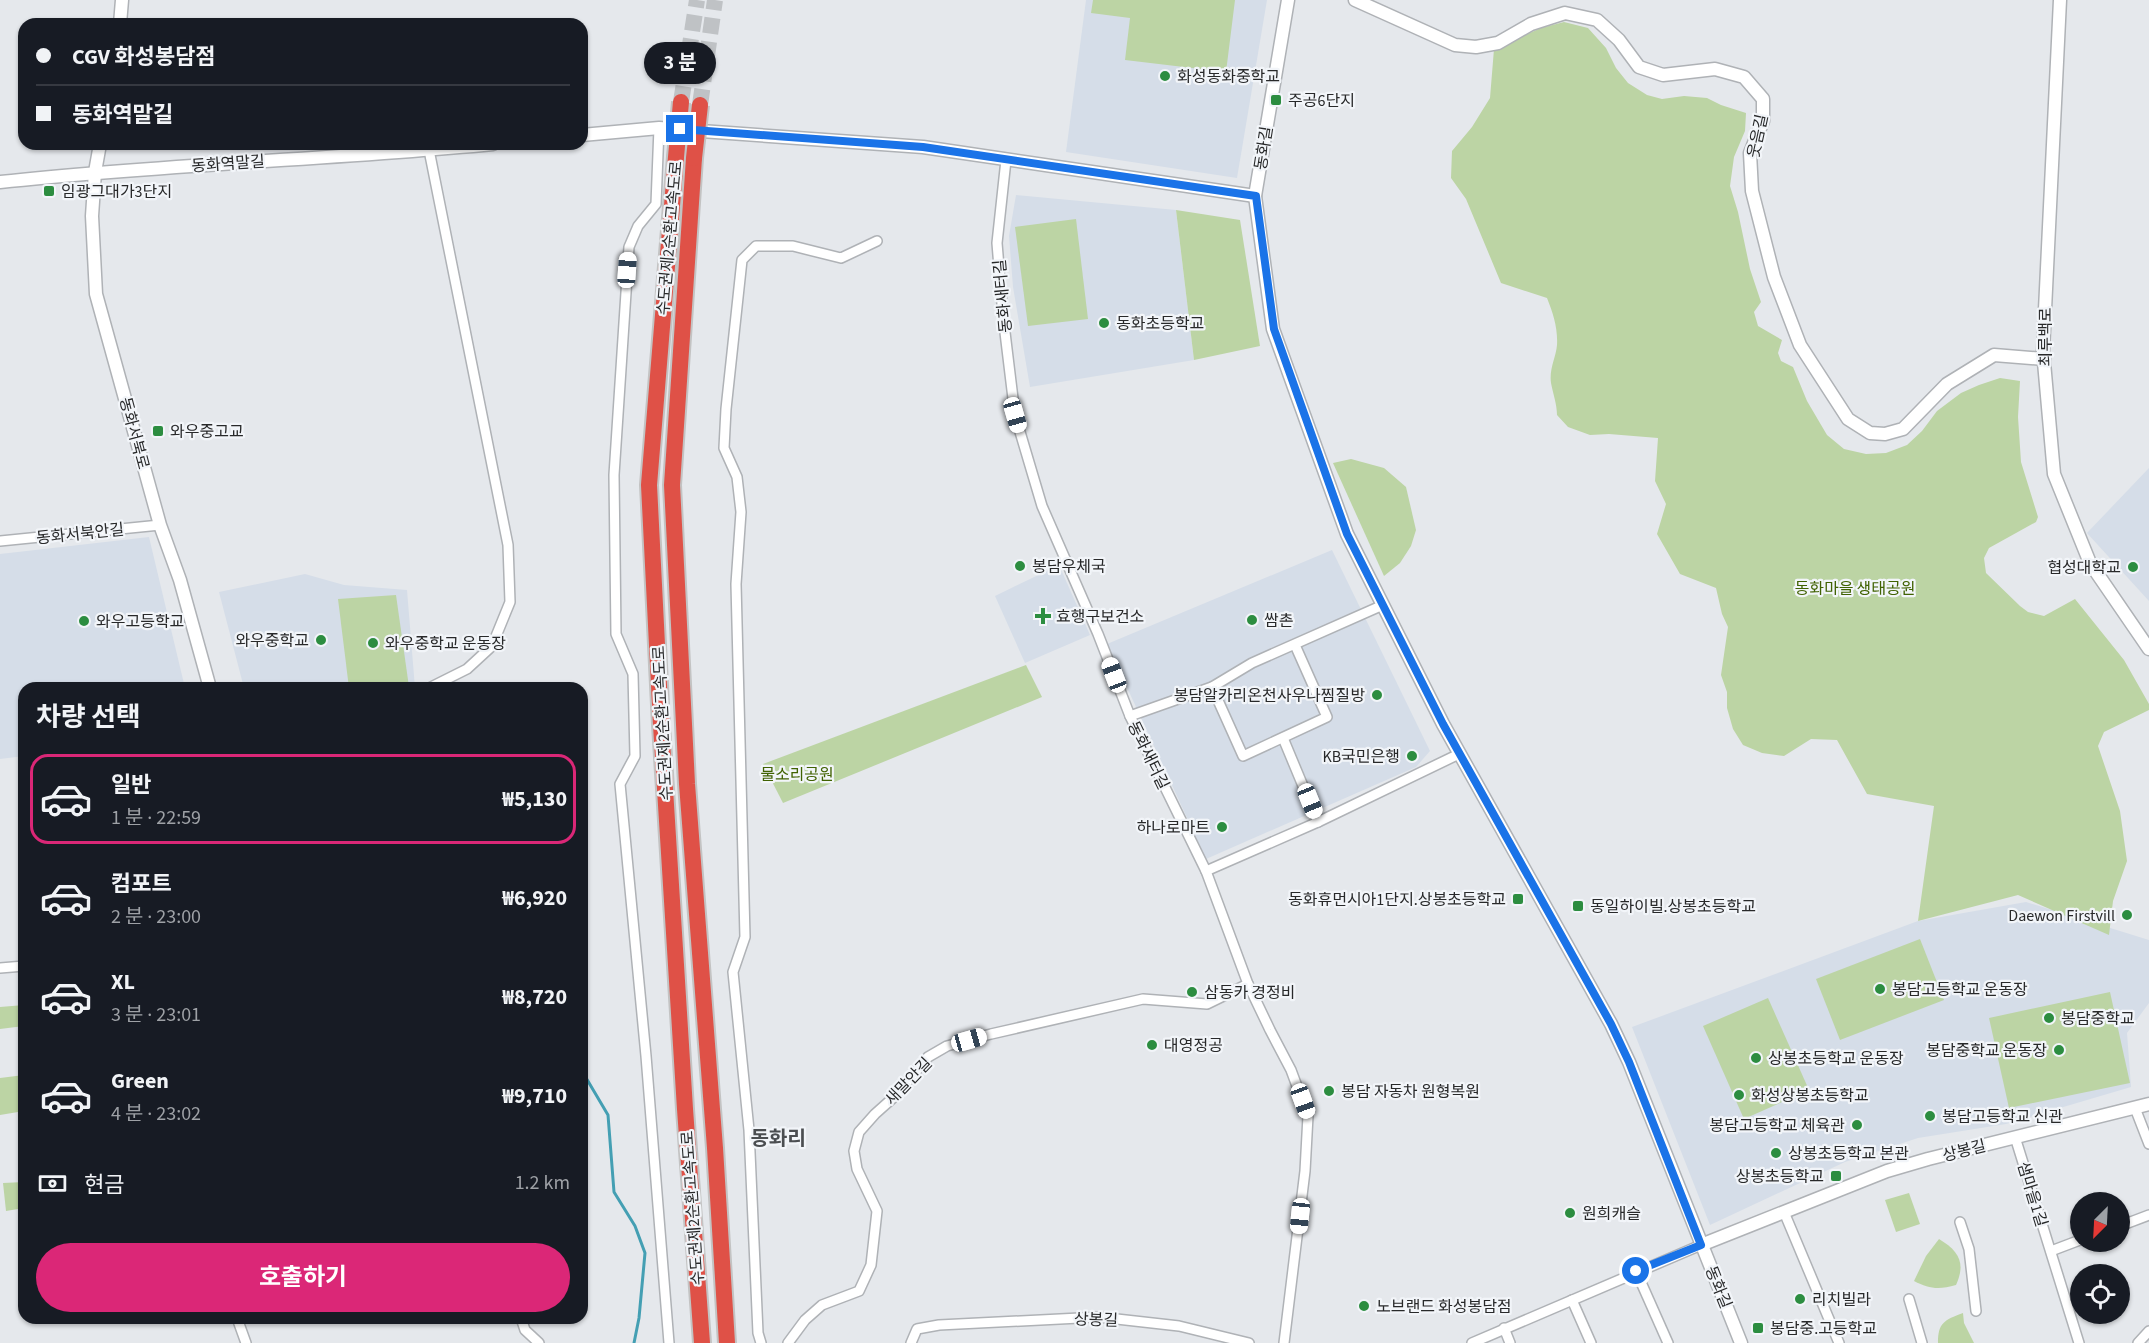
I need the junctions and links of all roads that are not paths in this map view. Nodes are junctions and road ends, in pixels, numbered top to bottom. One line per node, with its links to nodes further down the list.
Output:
1 (122, 0): 5 (street)
2 (1288, 0): 15 (street, 동화길)
3 (1356, 0): 17 (street, 웃음길)
4 (2060, 0): 17 (street, 최루백로)
5 (120, 18)
6 (681, 102): 56 (highway, 수도권제2순환고속도로, bridge)
7 (700, 105): 57 (highway, 수도권제2순환고속도로, bridge)
8 (659, 128): 9 (street); 12 (street); 55 (street)
9 (588, 134)
10 (99, 150): 13 (street, 동화서북로)
11 (429, 150): 13 (street, 동화역말길); 24 (street)
12 (1005, 160): 15 (street); 26 (street, 동화새터길)
13 (95, 172): 14 (street, 동화역말길); 18 (street, 동화서북로)
14 (0, 182)
15 (1256, 196): 20 (street, 동화길)
16 (877, 241): 58 (street)
17 (2044, 359): 22 (street, 최루백로)
18 (160, 525): 19 (street, 동화서북안길); 23 (street, 동화서북로)
19 (0, 541)
20 (1383, 605): 21 (street); 28 (street, 동화길)
21 (1295, 645): 25 (street); 27 (street)
22 (2149, 649)
23 (208, 682)
24 (441, 682)
25 (1212, 687): 26 (street); 27 (street)
26 (1130, 716): 30 (street, 동화새터길)
27 (1283, 738): 29 (street)
28 (1460, 754): 29 (street); 43 (street, 동화길)
29 (1318, 822): 30 (street)
30 (1206, 871): 33 (street, 동화새터길)
31 (18, 967): 32 (street)
32 (0, 969)
33 (1248, 984): 59 (street, 새말안길); 62 (street, 동화새터길)
34 (2149, 1104): 35 (street, 상봉길)
35 (2135, 1108): 36 (street, 상봉길); 37 (street)
36 (2015, 1137): 38 (street, 상봉길); 44 (street, 샘마을1길)
37 (2149, 1144)
38 (1784, 1212): 43 (street, 상봉길); 68 (street)
39 (2149, 1215): 41 (street)
40 (1960, 1222): 48 (street)
41 (2130, 1222)
42 (2070, 1244): 44 (street)
43 (1701, 1245): 45 (street, 상봉길); 67 (street, 동화길)
44 (2050, 1251): 70 (street, 샘마을1길)
45 (1636, 1271): 47 (street, 상봉길); 66 (street)
46 (1909, 1299): 69 (street)
47 (1572, 1300): 51 (street, 상봉길); 65 (street)
48 (1976, 1311)
49 (239, 1324): 53 (street)
50 (523, 1324): 54 (street)
51 (1504, 1329): 63 (street, 상봉길); 64 (street)
52 (2149, 1331): 71 (street)
53 (246, 1343)
54 (538, 1343)
55 (669, 1343)
56 (702, 1343)
57 (727, 1343)
58 (761, 1343)
59 (788, 1343)
60 (911, 1343): 61 (street, 상봉길)
61 (1250, 1343)
62 (1284, 1343)
63 (1472, 1343)
64 (1510, 1343)
65 (1591, 1343)
66 (1668, 1343)
67 (1742, 1343)
68 (1839, 1343)
69 (1922, 1343)
70 (2079, 1343)
71 (2138, 1343)

